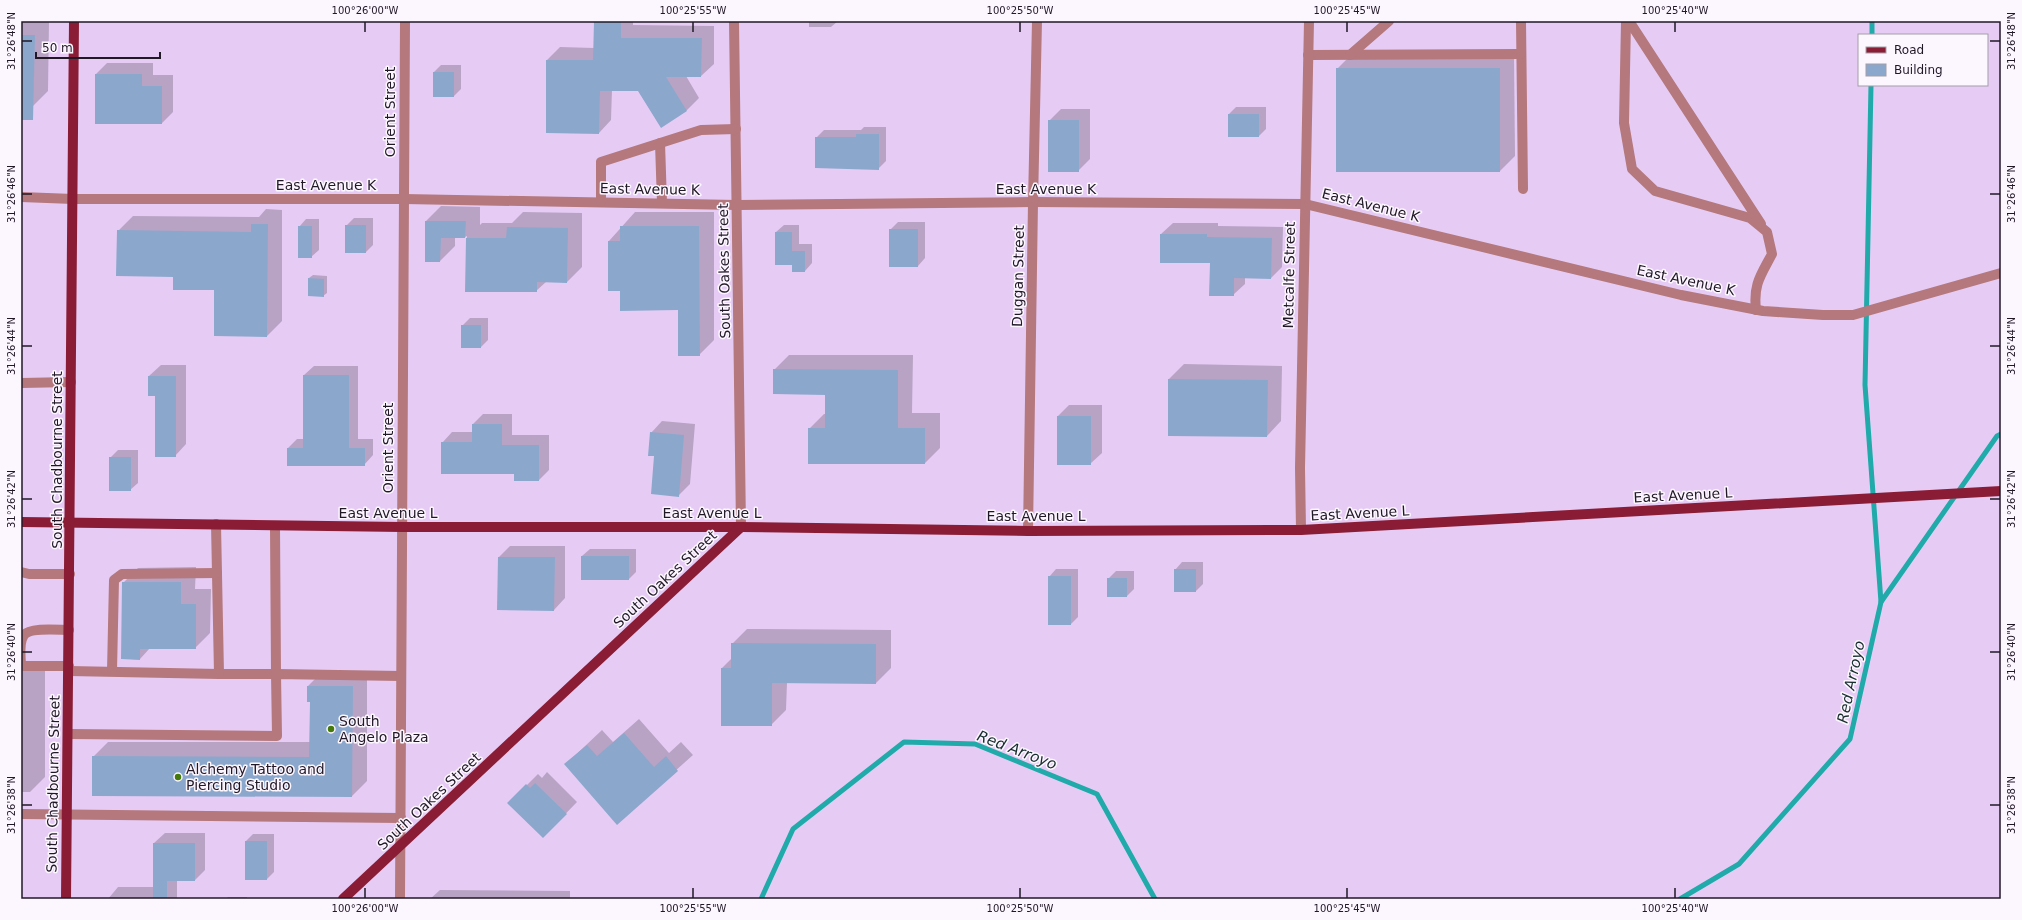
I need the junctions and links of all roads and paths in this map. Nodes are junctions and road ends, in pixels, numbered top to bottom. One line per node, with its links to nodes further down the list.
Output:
1 (74, 21): 17 (main road, South Chadbourne Street)
2 (405, 21): 18 (street, Orient Street)
3 (734, 21): 13 (street, South Oakes Street)
4 (1037, 21): 20 (street, Duggan Street)
5 (1309, 21): 11 (street, Metcalfe Street)
6 (1389, 21): 12 (street)
7 (1521, 21): 10 (street)
8 (1626, 21): 24 (street)
9 (1629, 21): 24 (street)
10 (1521, 54): 12 (street); 15 (street)
11 (1308, 55): 12 (street); 22 (street, Metcalfe Street)
12 (1350, 55)
13 (736, 128): 14 (street); 23 (street, South Oakes Street)
14 (660, 143): 19 (street); 21 (street)
15 (1523, 189)
16 (21, 196): 17 (street, East Avenue K)
17 (73, 199): 18 (street, East Avenue K); 28 (main road, South Chadbourne Street)
18 (404, 199): 19 (street, East Avenue K); 34 (street, Orient Street)
19 (601, 202): 21 (street, East Avenue K)
20 (1033, 202): 22 (street, East Avenue K); 23 (street, East Avenue K); 37 (street, Duggan Street)
21 (662, 203): 23 (street, East Avenue K)
22 (1305, 204): 26 (street, East Avenue K); 36 (street, Metcalfe Street)
23 (737, 205): 35 (street, South Oakes Street)
24 (1767, 232): 26 (street)
25 (2001, 273): 26 (street, East Avenue K)
26 (1756, 310)
27 (21, 382): 28 (street)
28 (71, 382): 31 (main road, South Chadbourne Street)
29 (2001, 491): 36 (main road, East Avenue L)
30 (21, 522): 31 (main road, East Avenue L)
31 (71, 522): 32 (main road, East Avenue L); 40 (main road, South Chadbourne Street)
32 (216, 524): 33 (main road, East Avenue L); 39 (street)
33 (275, 526): 34 (main road, East Avenue L); 46 (street)
34 (402, 527): 35 (main road, East Avenue L); 47 (street, Orient Street)
35 (741, 527): 37 (main road, East Avenue L); 52 (main road, South Oakes Street)
36 (1301, 530): 37 (main road, East Avenue L)
37 (1028, 531)
38 (21, 572): 40 (street)
39 (217, 573): 44 (street); 45 (street)
40 (70, 574): 41 (main road, South Chadbourne Street)
41 (69, 630): 42 (street); 43 (main road, South Chadbourne Street)
42 (21, 666): 43 (street)
43 (69, 669): 44 (street); 48 (main road, South Chadbourne Street)
44 (112, 671): 45 (street)
45 (219, 674): 46 (street)
46 (276, 674): 47 (street); 48 (street)
47 (401, 676): 51 (street, Orient Street)
48 (68, 734): 50 (main road, South Chadbourne Street)
49 (21, 814): 50 (street)
50 (66, 814): 51 (street); 53 (main road, South Chadbourne Street)
51 (401, 818): 52 (street, Orient Street)
52 (401, 847): 54 (main road, South Oakes Street); 55 (street, Orient Street)
53 (66, 899)
54 (343, 899)
55 (400, 899)

